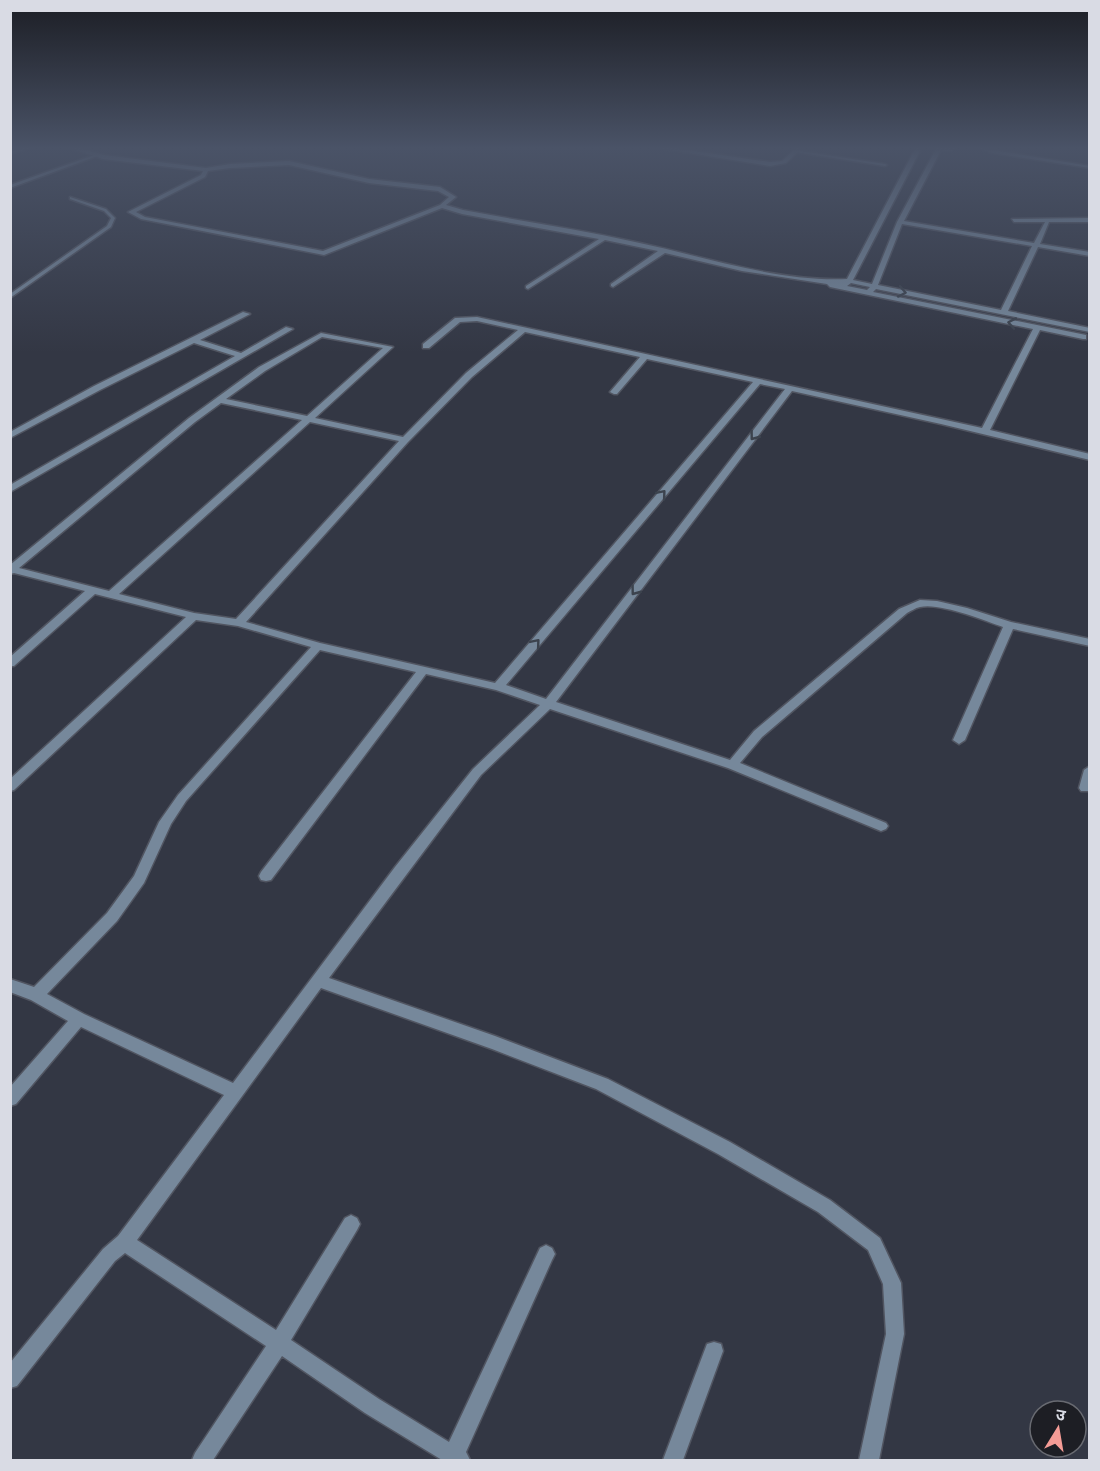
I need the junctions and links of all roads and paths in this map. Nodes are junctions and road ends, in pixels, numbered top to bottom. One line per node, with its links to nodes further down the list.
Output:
1 (111, 216): 22 (lane)
2 (138, 216): 3 (street)
3 (418, 216)
4 (485, 216): 11 (street)
5 (883, 216): 15 (street)
6 (903, 216): 9 (street)
7 (1014, 220): 8 (street)
8 (1089, 220)
9 (900, 222): 12 (street); 19 (street)
10 (1047, 223): 12 (street)
11 (604, 238): 13 (street); 18 (street)
12 (1036, 245): 14 (street); 23 (street)
13 (664, 250): 16 (street); 17 (street)
14 (1089, 254)
15 (849, 281): 16 (street); 19 (street); 20 (street)
16 (823, 282): 20 (street)
17 (613, 285)
18 (528, 287)
19 (874, 287): 21 (street); 23 (street, one-way to 23)
20 (841, 289): 21 (street)
21 (867, 294): 25 (street, one-way to 21)
22 (10, 297)
23 (1004, 311): 28 (street)
24 (246, 314): 30 (street)
25 (1037, 328): 29 (street); 39 (street)
26 (289, 329): 32 (street)
27 (523, 330): 31 (street); 33 (street); 41 (street)
28 (1089, 330)
29 (1089, 339)
30 (194, 340): 32 (street); 40 (street)
31 (426, 346)
32 (240, 356): 43 (street)
33 (646, 356): 34 (street); 36 (street)
34 (757, 382): 35 (street); 54 (street, one-way to 34)
35 (789, 389): 39 (street); 55 (street, one-way to 55)
36 (614, 392)
37 (221, 400): 38 (street); 38 (street); 44 (street)
38 (307, 419): 41 (street); 46 (street)
39 (985, 431): 42 (street)
40 (10, 436)
41 (405, 440): 48 (street)
42 (1089, 457)
43 (10, 489)
44 (11, 570): 45 (street)
45 (94, 590): 46 (street); 52 (street)
46 (111, 595): 47 (street)
47 (194, 616): 48 (street); 59 (street)
48 (239, 623): 51 (street)
49 (1009, 625): 50 (street); 56 (street); 57 (street)
50 (1089, 643)
51 (318, 646): 53 (street); 65 (street)
52 (10, 663)
53 (424, 669): 54 (street); 62 (street)
54 (498, 687): 55 (street)
55 (548, 704): 57 (street); 63 (street)
56 (958, 740)
57 (732, 765): 61 (street)
58 (1089, 770): 60 (street)
59 (10, 787)
60 (1085, 788)
61 (881, 826)
62 (266, 876)
63 (318, 981): 67 (street); 78 (street)
64 (10, 985): 65 (street)
65 (36, 995): 66 (street)
66 (79, 1019): 67 (street); 68 (street)
67 (235, 1092): 70 (street)
68 (10, 1099)
69 (351, 1224): 72 (street)
70 (124, 1242): 72 (street); 74 (street)
71 (546, 1254): 75 (street)
72 (279, 1342): 75 (street); 76 (street)
73 (714, 1351): 77 (street)
74 (10, 1379)
75 (457, 1459)
76 (202, 1461)
77 (674, 1461)
78 (869, 1461)

